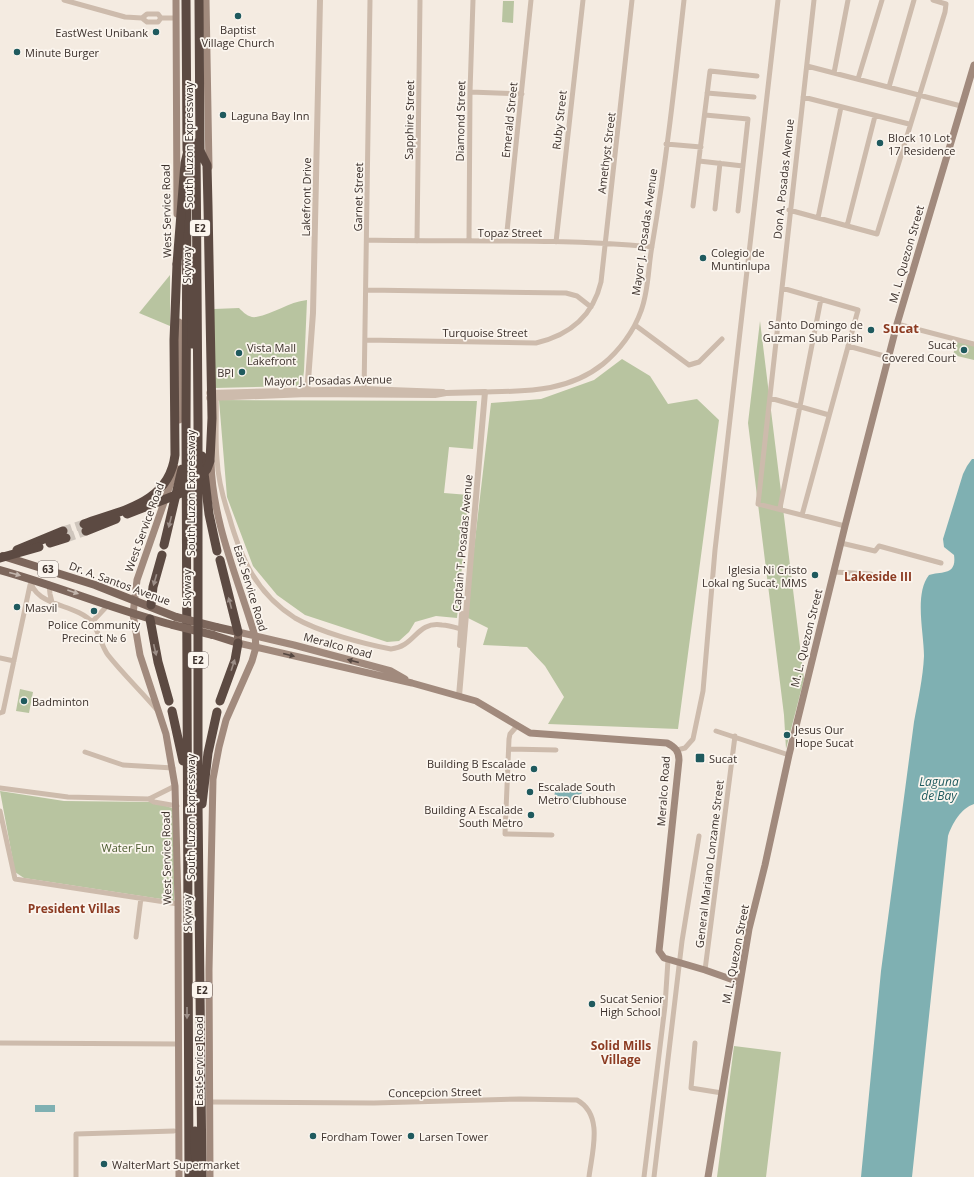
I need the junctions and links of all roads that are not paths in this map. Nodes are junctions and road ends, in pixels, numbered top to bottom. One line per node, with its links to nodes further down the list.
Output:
1 (64, 0): 21 (street)
2 (176, 0): 23 (main road, West Service Road)
3 (187, 0): 41 (highway, Skyway / E2); 78 (highway, South Luzon Expressway / E2)
4 (195, 0): 41 (highway, Skyway / E2)
5 (199, 0): 79 (highway, South Luzon Expressway / E2)
6 (206, 0): 74 (main road, East Service Road)
7 (320, 0): 72 (street, Lakefront Drive)
8 (370, 0): 53 (street, Garnet Street)
9 (420, 0): 54 (street, Sapphire Street)
10 (473, 0): 30 (street, Diamond Street)
11 (531, 0): 32 (street, Emerald Street)
12 (583, 0): 57 (street, Ruby Street)
13 (632, 0): 58 (street, Amethyst Street)
14 (684, 0): 42 (street, Mayor J. Posadas Avenue)
15 (778, 0): 124 (street)
16 (814, 0): 25 (street, Don A. Posadas Avenue)
17 (848, 0): 26 (street)
18 (882, 0): 28 (street)
19 (914, 0): 29 (street)
20 (933, 0): 33 (street)
21 (142, 18): 22 (street); 22 (street)
22 (161, 18): 23 (street)
23 (176, 18): 97 (main road, West Service Road)
24 (974, 65): 36 (main road, M. L. Quezon Street)
25 (806, 66): 26 (street); 35 (street, Don A. Posadas Avenue)
26 (834, 73): 28 (street)
27 (757, 76): 31 (street)
28 (858, 79): 29 (street)
29 (889, 87): 33 (street)
30 (470, 92): 32 (street); 55 (street, Diamond Street)
31 (708, 93): 34 (street); 38 (street)
32 (522, 94): 56 (street, Emerald Street)
33 (920, 95): 36 (street); 40 (street)
34 (754, 97)
35 (803, 97): 37 (street); 49 (street, Don A. Posadas Avenue)
36 (961, 106): 64 (main road, M. L. Quezon Street)
37 (841, 107): 39 (street); 51 (street)
38 (705, 116): 43 (street); 46 (street)
39 (875, 116): 40 (street); 52 (street)
40 (909, 124): 52 (street)
41 (193, 142): 41 (highway, bridge); 153 (highway, Skyway / E2, bridge); 154 (highway, Skyway / E2, bridge)
42 (666, 144): 43 (street); 59 (street, Mayor J. Posadas Avenue)
43 (701, 147): 44 (street)
44 (699, 161): 45 (street); 47 (street)
45 (720, 163): 46 (street); 48 (street)
46 (743, 166): 50 (street)
47 (693, 206)
48 (715, 209)
49 (789, 210): 51 (street); 60 (street, Don A. Posadas Avenue)
50 (738, 212)
51 (818, 218): 52 (street)
52 (847, 226)
53 (367, 240): 54 (street, Topaz Street); 61 (street, Garnet Street)
54 (417, 241): 55 (street, Topaz Street)
55 (469, 241): 56 (street, Topaz Street)
56 (506, 241): 57 (street, Topaz Street)
57 (556, 242): 58 (street, Topaz Street)
58 (605, 243): 59 (street, Topaz Street); 63 (street, Amethyst Street)
59 (652, 247): 65 (street, Mayor J. Posadas Avenue)
60 (782, 288): 62 (street); 75 (street, Don A. Posadas Avenue)
61 (366, 290): 63 (street); 67 (street, Garnet Street)
62 (821, 299): 69 (street); 76 (street)
63 (592, 307): 67 (street, Turquoise Street)
64 (897, 324): 68 (street); 70 (main road, M. L. Quezon Street)
65 (635, 325): 66 (street); 73 (street, Mayor J. Posadas Avenue)
66 (722, 339)
67 (365, 340): 71 (street, Garnet Street)
68 (974, 344)
69 (848, 346): 70 (street); 77 (street)
70 (888, 357): 82 (main road, M. L. Quezon Street)
71 (364, 391): 72 (street, Mayor J. Posadas Avenue); 73 (street, Mayor J. Posadas Avenue)
72 (307, 392): 74 (street, Mayor J. Posadas Avenue)
73 (483, 392): 104 (street, Captain T. Posadas Avenue)
74 (213, 395): 104 (street); 106 (main road, East Service Road)
75 (770, 398): 76 (street); 80 (street, Don A. Posadas Avenue)
76 (800, 406): 77 (street); 80 (street)
77 (829, 415): 81 (street)
78 (186, 426): 85 (highway, one-way to 85); 133 (highway, South Luzon Expressway / E2)
79 (202, 456): 86 (highway); 131 (highway, South Luzon Expressway / E2)
80 (780, 508): 81 (street)
81 (802, 515): 82 (street)
82 (845, 526): 84 (main road, M. L. Quezon Street)
83 (65, 535): 88 (highway, bridge)
84 (841, 542): 90 (street); 92 (main road, M. L. Quezon Street)
85 (164, 545)
86 (217, 551)
87 (162, 555): 100 (highway, one-way to 100)
88 (0, 556): 96 (main road, Dr. A. Santos Avenue / 63)
89 (220, 560): 105 (highway, one-way to 89)
90 (941, 563)
91 (0, 570): 94 (main road, Dr. A. Santos Avenue / 63, one-way to 94)
92 (834, 572): 93 (street); 126 (main road, M. L. Quezon Street)
93 (871, 574)
94 (30, 582): 95 (main road, Dr. A. Santos Avenue / 63); 98 (street); 110 (street)
95 (49, 584): 98 (street); 99 (main road, Dr. A. Santos Avenue / 63, one-way to 99)
96 (114, 592): 97 (main road, Dr. A. Santos Avenue / 63); 99 (main road)
97 (134, 599): 100 (main road, Dr. A. Santos Avenue / 63); 101 (main road, West Service Road)
98 (52, 602): 103 (street)
99 (109, 604): 101 (main road, Dr. A. Santos Avenue / 63); 103 (street)
100 (151, 605): 102 (main road); 105 (main road, Dr. A. Santos Avenue / 63, bridge)
101 (133, 614): 102 (main road, Dr. A. Santos Avenue / 63); 118 (main road, West Service Road)
102 (150, 619): 107 (main road, Dr. A. Santos Avenue / 63, bridge); 113 (highway, one-way to 113)
103 (92, 622): 118 (street)
104 (463, 630): 112 (street, Captain T. Posadas Avenue)
105 (238, 632): 106 (main road, Dr. A. Santos Avenue / 63); 107 (main road)
106 (255, 636): 108 (main road, East Service Road); 111 (main road, Meralco Road, one-way to 106)
107 (238, 643): 108 (main road, Dr. A. Santos Avenue / 63); 114 (highway, one-way to 107)
108 (256, 647): 111 (main road, Meralco Road, one-way to 111); 148 (main road, East Service Road)
109 (0, 658): 110 (street)
110 (14, 661): 117 (street)
111 (412, 683): 112 (main road, Meralco Road)
112 (457, 696): 119 (main road, Meralco Road)
113 (169, 701)
114 (220, 701)
115 (172, 711): 133 (highway)
116 (217, 712): 131 (highway)
117 (0, 713)
118 (162, 719): 127 (main road, West Service Road)
119 (517, 726): 122 (street); 124 (main road, Meralco Road)
120 (716, 731): 121 (street)
121 (735, 736): 126 (street); 142 (street, General Mariano Lonzame Street)
122 (509, 749): 123 (street); 135 (street)
123 (556, 750)
124 (676, 750): 140 (main road, Meralco Road)
125 (85, 752): 127 (street)
126 (789, 755): 143 (main road, M. L. Quezon Street)
127 (173, 768): 128 (main road, West Service Road)
128 (175, 786): 130 (street); 132 (main road, West Service Road)
129 (0, 788): 130 (street)
130 (150, 799): 132 (street)
131 (202, 804): 154 (highway, South Luzon Expressway / E2)
132 (177, 806): 138 (main road, West Service Road)
133 (187, 806): 152 (highway, South Luzon Expressway / E2, one-way to 152)
134 (0, 810): 137 (street)
135 (552, 835)
136 (699, 836): 141 (street)
137 (141, 898): 138 (street); 139 (street)
138 (178, 904): 146 (main road, West Service Road)
139 (136, 937)
140 (668, 960): 141 (main road); 157 (street)
141 (679, 964): 142 (main road); 158 (street)
142 (705, 970): 143 (main road)
143 (739, 982): 147 (main road, M. L. Quezon Street)
144 (0, 1043): 146 (street)
145 (695, 1043): 147 (street)
146 (179, 1044): 151 (main road, West Service Road)
147 (722, 1093): 159 (main road, M. L. Quezon Street)
148 (210, 1102): 155 (main road, East Service Road); 156 (street, Concepcion Street)
149 (174, 1132): 150 (street)
150 (76, 1177)
151 (179, 1177)
152 (189, 1177)
153 (196, 1177)
154 (203, 1177)
155 (210, 1177)
156 (589, 1177)
157 (644, 1177)
158 (654, 1177)
159 (708, 1177)

